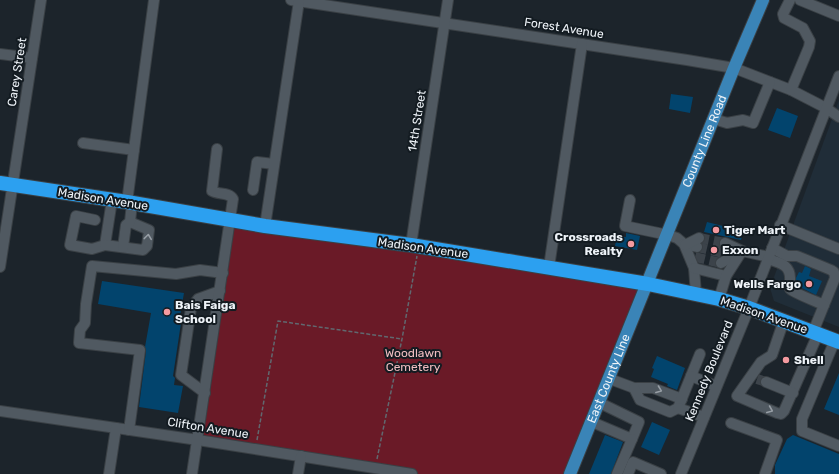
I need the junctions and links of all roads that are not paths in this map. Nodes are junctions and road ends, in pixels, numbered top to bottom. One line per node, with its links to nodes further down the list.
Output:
1 (41, 0): 12 (street, Carey Street)
2 (154, 0): 23 (street)
3 (448, 0): 9 (street, 14th Street)
4 (763, 0): 13 (main road, County Line Road)
5 (790, 0): 16 (street)
6 (800, 0): 8 (street)
7 (295, 1): 9 (street, Forest Avenue); 24 (street)
8 (839, 16)
9 (445, 23): 10 (street, Forest Avenue); 39 (street, 14th Street)
10 (582, 44): 13 (street, Forest Avenue); 45 (street)
11 (0, 54): 12 (street)
12 (32, 58): 25 (street, Carey Street)
13 (734, 68): 15 (street, Forest Avenue); 20 (main road, County Line Road)
14 (839, 76): 17 (street, Kennedy Boulevard)
15 (770, 82): 16 (street, Forest Avenue); 20 (street)
16 (791, 90): 17 (street, Forest Avenue)
17 (826, 108): 18 (street); 19 (street, Forest Avenue); 33 (street, Kennedy Boulevard)
18 (839, 108)
19 (839, 117)
20 (714, 119): 35 (main road, County Line Road)
21 (83, 143): 23 (street)
22 (217, 149): 31 (street)
23 (134, 150): 29 (street)
24 (274, 164): 26 (street); 34 (street)
25 (7, 184): 27 (highway, Madison Avenue); 37 (street, Carey Street)
26 (253, 190)
27 (112, 200): 29 (highway, Madison Avenue); 38 (street)
28 (630, 200): 35 (street)
29 (130, 202): 31 (highway, Madison Avenue); 32 (street)
30 (95, 220): 38 (street)
31 (230, 220): 34 (highway, Madison Avenue); 47 (street)
32 (130, 222): 40 (street); 40 (street, one-way to 32)
33 (780, 225): 41 (street); 43 (street, Kennedy Boulevard)
34 (265, 226): 39 (highway, Madison Avenue)
35 (668, 235): 36 (street); 49 (main road, County Line Road)
36 (684, 244): 36 (street); 46 (street)
37 (2, 245): 44 (street, Carey Street)
38 (105, 245): 40 (street)
39 (415, 246): 45 (highway, Madison Avenue)
40 (123, 247)
41 (839, 249)
42 (742, 251): 42 (street); 43 (street); 48 (street)
43 (770, 255): 53 (street); 53 (street); 54 (street, Kennedy Boulevard)
44 (0, 267)
45 (549, 267): 49 (highway, Madison Avenue)
46 (694, 268): 48 (street); 51 (street)
47 (222, 273): 50 (street); 73 (street)
48 (726, 276): 52 (street)
49 (648, 284): 51 (highway, Madison Avenue); 60 (main road, East County Line)
50 (220, 291): 64 (street); 64 (street)
51 (696, 294): 52 (highway, Madison Avenue)
52 (719, 299): 54 (highway, Madison Avenue)
53 (824, 305): 56 (street)
54 (749, 308): 55 (highway, Madison Avenue); 62 (street, Kennedy Boulevard)
55 (784, 320): 56 (highway, Madison Avenue); 61 (street)
56 (816, 333): 57 (highway, Madison Avenue); 65 (street)
57 (837, 341): 76 (street)
58 (700, 354): 59 (street)
59 (691, 376): 62 (street); 67 (street)
60 (610, 379): 63 (street); 66 (main road, East County Line)
61 (758, 379): 65 (street); 65 (street, one-way to 65)
62 (716, 386): 69 (street, Kennedy Boulevard)
63 (634, 388): 67 (street, one-way to 67); 67 (street)
64 (205, 393): 75 (street)
65 (793, 393)
66 (600, 403): 70 (main road, East County Line); 74 (street)
67 (680, 404): 69 (street)
68 (0, 411): 72 (street, Clifton Avenue)
69 (704, 417): 87 (street, Kennedy Boulevard)
70 (592, 422): 74 (street); 84 (main road, East County Line)
71 (731, 423): 88 (street)
72 (116, 428): 73 (street, Clifton Avenue); 80 (street)
73 (129, 430): 75 (street, Clifton Avenue)
74 (632, 438): 85 (street)
75 (198, 440): 77 (street, Clifton Avenue); 81 (street)
76 (839, 446)
77 (301, 456): 78 (street, Clifton Avenue); 82 (street)
78 (400, 473): 83 (street, Clifton Avenue)
79 (656, 473): 86 (street)
80 (109, 474)
81 (192, 474)
82 (298, 474)
83 (412, 474)
84 (570, 474)
85 (617, 474)
86 (628, 474)
87 (681, 474)
88 (765, 474)

